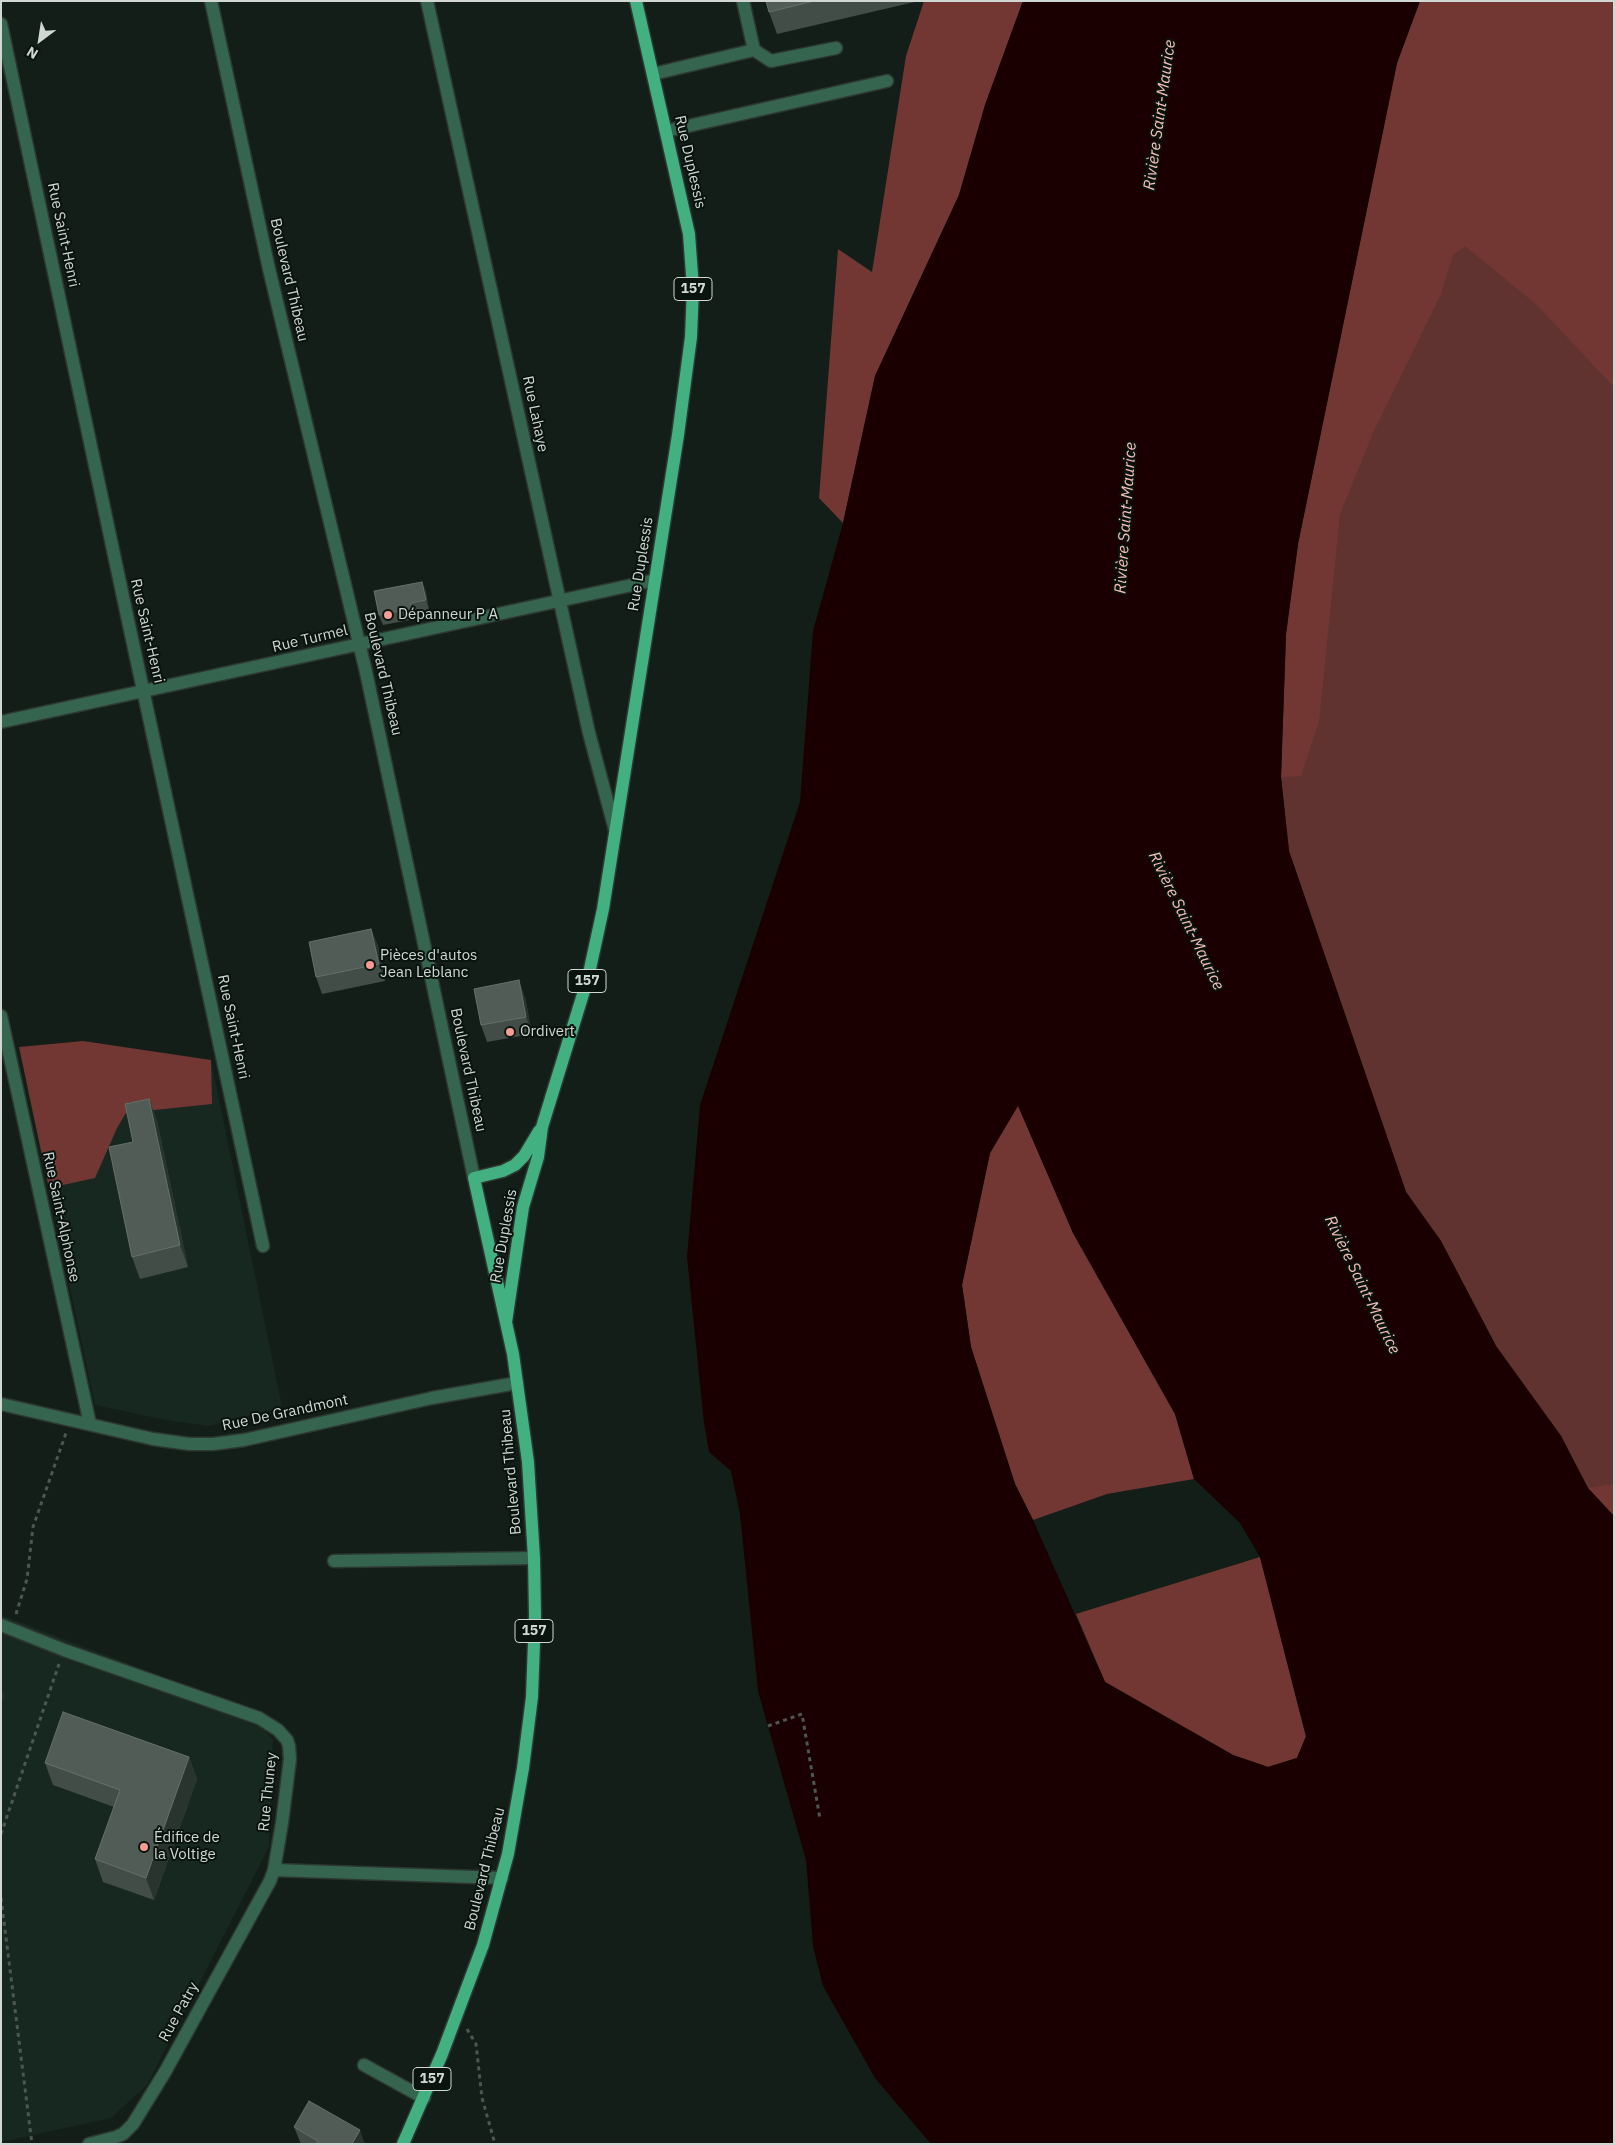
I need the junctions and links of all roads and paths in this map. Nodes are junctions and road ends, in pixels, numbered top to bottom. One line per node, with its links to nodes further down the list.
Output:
1 (210, 1): 13 (street, Boulevard Thibeau)
2 (427, 1): 12 (street, Rue Lahaye)
3 (636, 1): 8 (main road, Rue Duplessis / 157)
4 (743, 1): 7 (street)
5 (1, 24): 14 (street, Rue Saint-Henri)
6 (836, 48): 7 (street)
7 (754, 50): 8 (street)
8 (653, 74): 10 (main road, Rue Duplessis / 157)
9 (887, 81): 10 (street)
10 (666, 131): 11 (main road, Rue Duplessis / 157)
11 (655, 580): 12 (street, Rue Turmel); 16 (main road, Rue Duplessis / 157)
12 (560, 601): 13 (street, Rue Turmel); 16 (street, Rue Lahaye)
13 (360, 644): 14 (street, Rue Turmel); 19 (street, Boulevard Thibeau)
14 (144, 692): 15 (street, Rue Turmel); 20 (street, Rue Saint-Henri)
15 (1, 722)
16 (616, 832): 18 (main road, Rue Duplessis / 157)
17 (1, 1016): 25 (street, Rue Saint-Alphonse)
18 (542, 1127): 19 (main road, Rue Duplessis / 157); 21 (main road, Rue Duplessis / 157)
19 (474, 1178): 21 (main road, Boulevard Thibeau / 157)
20 (263, 1246)
21 (506, 1322): 22 (main road, Boulevard Thibeau / 157)
22 (517, 1383): 25 (street, Rue De Grandmont); 26 (main road, Boulevard Thibeau / 157)
23 (1, 1404): 24 (street, Rue De Grandmont)
24 (71, 1419): 25 (street, Rue De Grandmont); 28 (path)
25 (90, 1424)
26 (534, 1558): 27 (street); 34 (main road, Boulevard Thibeau / 157)
27 (334, 1561)
28 (6, 1627): 29 (street, Rue Thuney)
29 (64, 1650): 32 (path); 33 (street, Rue Thuney)
30 (768, 1726): 31 (path)
31 (820, 1819)
32 (1, 1834)
33 (274, 1870): 34 (street); 40 (street, Rue Patry)
34 (502, 1878): 38 (main road, Boulevard Thibeau / 157)
35 (1, 1898): 39 (path)
36 (476, 2044): 42 (path)
37 (364, 2065): 38 (street)
38 (424, 2098): 41 (main road, Boulevard Thibeau / 157)
39 (32, 2144)
40 (89, 2144)
41 (403, 2144)
42 (495, 2144)

